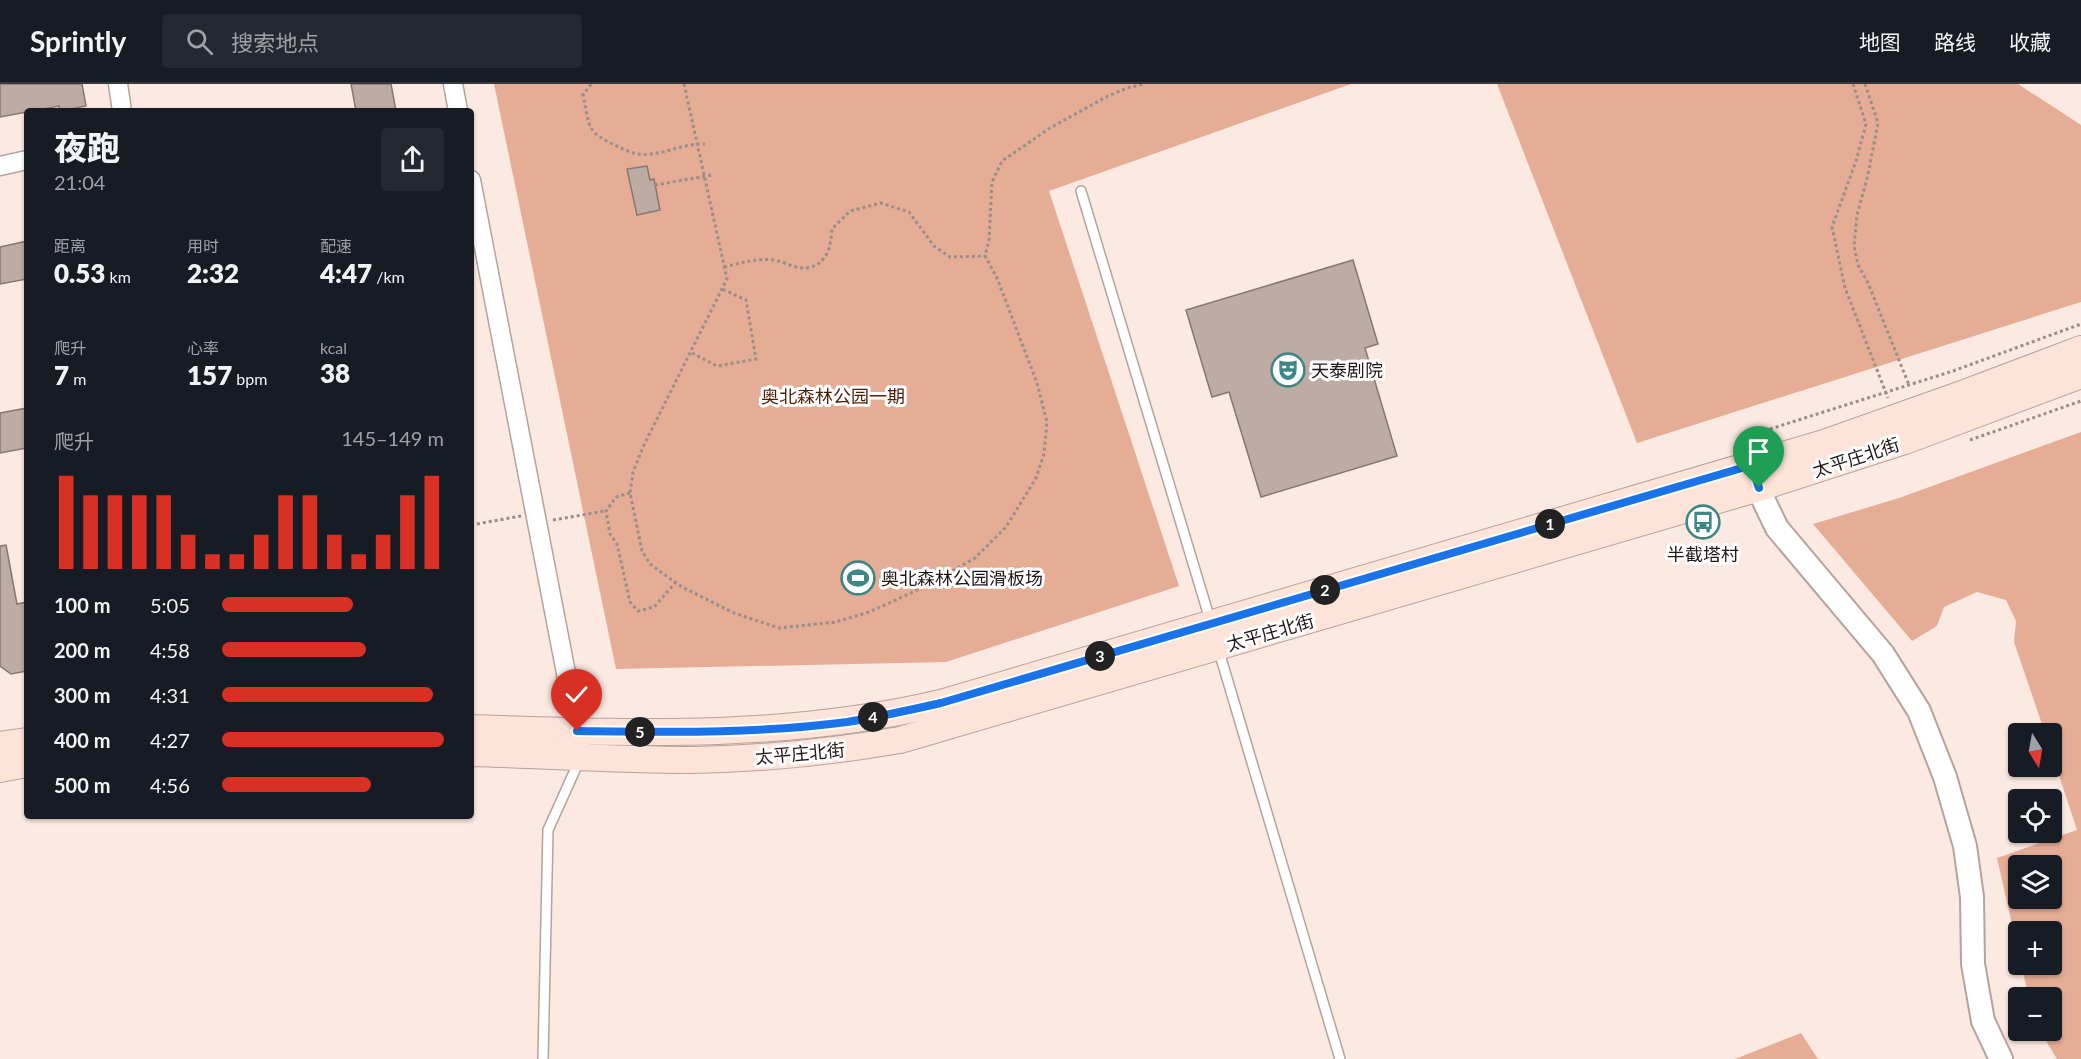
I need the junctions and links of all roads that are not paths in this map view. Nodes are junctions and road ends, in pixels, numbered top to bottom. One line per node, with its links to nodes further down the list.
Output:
1 (118, 84): 3 (street)
2 (453, 84): 4 (street)
3 (122, 108)
4 (457, 108)
5 (24, 161): 6 (street)
6 (0, 165)
7 (1081, 192): 12 (lane)
8 (474, 196): 14 (street)
9 (2081, 349): 11 (main road, 太平庄北街)
10 (2081, 375): 11 (main road, 太平庄北街)
11 (1755, 476): 12 (main road, 太平庄北街); 23 (street)
12 (1214, 635): 14 (main road, 太平庄北街); 18 (main road, 太平庄北街); 22 (lane)
13 (474, 728): 14 (main road, 太平庄北街)
14 (577, 731): 18 (street)
15 (24, 741): 16 (main road)
16 (0, 745)
17 (474, 753): 18 (main road, 太平庄北街)
18 (582, 756): 21 (lane)
19 (24, 765): 20 (main road)
20 (0, 769)
21 (543, 1059)
22 (1340, 1059)
23 (2001, 1059)

